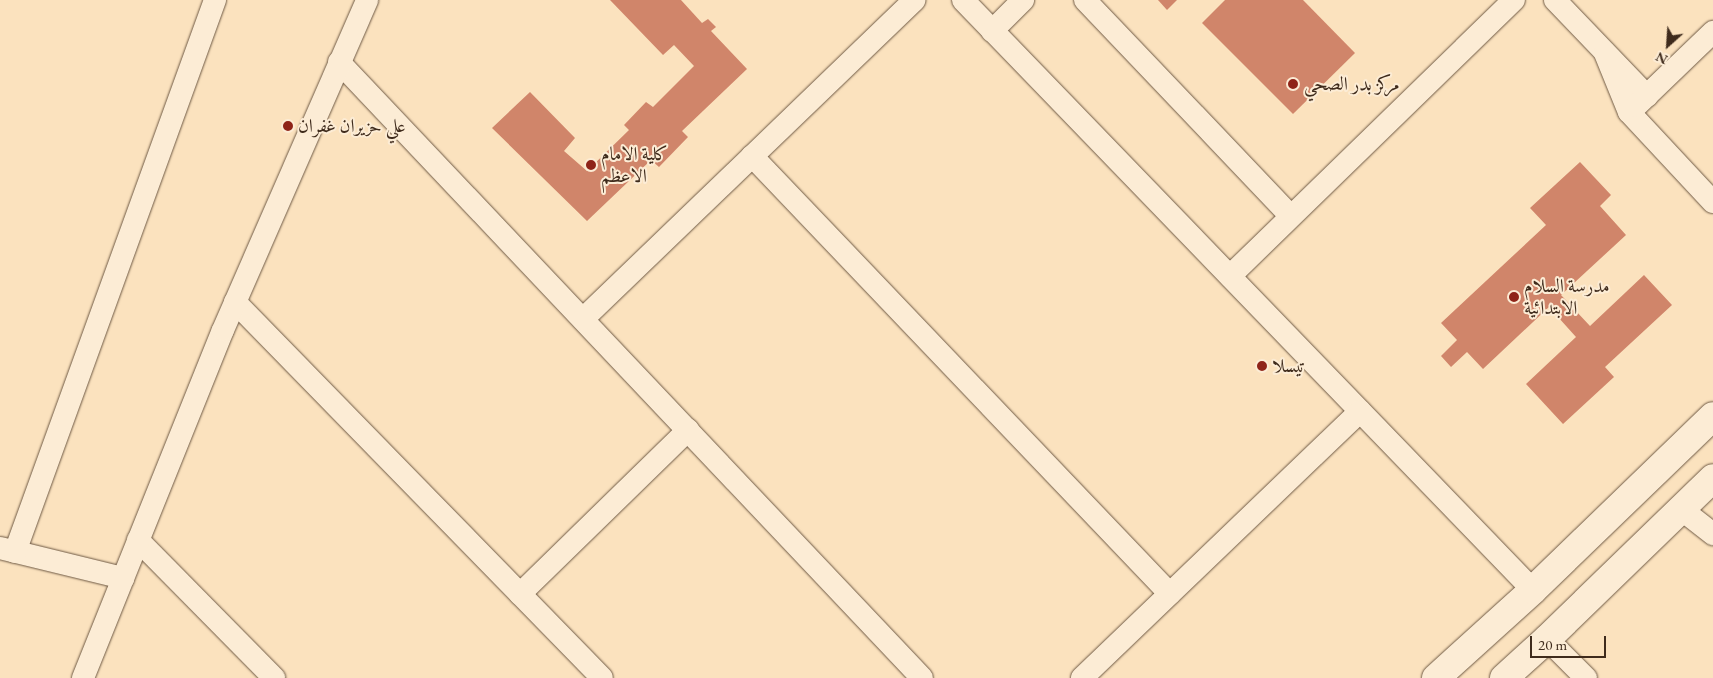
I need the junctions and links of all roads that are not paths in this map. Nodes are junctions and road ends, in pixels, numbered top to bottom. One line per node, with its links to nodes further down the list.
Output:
1 (215, 0): 28 (street)
2 (367, 0): 12 (street)
3 (914, 0): 15 (street)
4 (963, 0): 9 (street)
5 (1023, 0): 9 (street)
6 (1085, 0): 17 (street)
7 (1514, 0): 17 (street)
8 (1555, 0): 11 (street)
9 (992, 31): 18 (street)
10 (1713, 32): 13 (street)
11 (1605, 53): 13 (street); 14 (street)
12 (340, 62): 19 (street); 20 (street)
13 (1647, 96): 14 (street)
14 (1629, 112): 16 (street)
15 (752, 156): 20 (street); 32 (street)
16 (1713, 202)
17 (1291, 216): 18 (street)
18 (1230, 276): 21 (street)
19 (235, 302): 27 (street); 31 (street)
20 (583, 319): 23 (street)
21 (1360, 411): 30 (street); 32 (street)
22 (1713, 416): 30 (street)
23 (688, 430): 31 (street); 38 (street)
24 (1713, 478): 25 (street)
25 (1681, 509): 26 (street); 33 (street)
26 (1713, 534)
27 (138, 540): 29 (street); 36 (street)
28 (7, 550): 29 (street)
29 (123, 578): 35 (street)
30 (1533, 590): 34 (street)
31 (520, 594): 37 (street)
32 (1170, 594): 39 (street)
33 (1548, 639): 40 (street); 41 (street)
34 (1438, 677)
35 (83, 678)
36 (274, 678)
37 (602, 678)
38 (922, 678)
39 (1082, 678)
40 (1504, 678)
41 (1586, 678)

